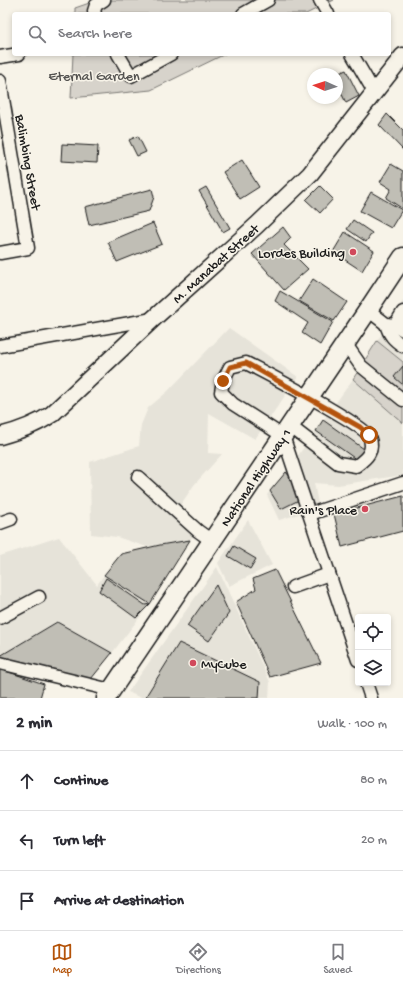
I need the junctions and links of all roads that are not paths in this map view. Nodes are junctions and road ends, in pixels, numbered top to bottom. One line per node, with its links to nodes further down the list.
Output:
1 (104, 0): 4 (street)
2 (268, 0): 5 (street)
3 (320, 0): 6 (street)
4 (94, 12)
5 (247, 12)
6 (327, 12)
7 (12, 55): 12 (street)
8 (119, 56): 9 (street)
9 (167, 56)
10 (353, 56): 14 (street)
11 (403, 56): 14 (main road, M. Manabat Street)
12 (0, 57)
13 (0, 81): 15 (street, Balimbing Street)
14 (374, 92): 19 (main road, M. Manabat Street)
15 (0, 253)
16 (403, 257): 17 (highway, National Highway 1)
17 (368, 310): 20 (street); 21 (highway, National Highway 1)
18 (403, 312): 20 (street)
19 (153, 319): 22 (street); 27 (main road, M. Manabat Street)
20 (395, 326): 23 (street)
21 (345, 343): 24 (highway, National Highway 1); 25 (street)
22 (0, 346)
23 (403, 346)
24 (309, 398): 26 (highway, National Highway 1); 26 (street); 26 (street)
25 (403, 400)
26 (286, 431): 30 (street); 31 (highway, National Highway 1)
27 (0, 436)
28 (138, 477): 31 (street)
29 (403, 483): 30 (street)
30 (310, 514): 32 (street)
31 (212, 541): 39 (highway, National Highway 1)
32 (329, 574): 33 (street); 36 (street)
33 (293, 587)
34 (39, 597): 35 (street)
35 (0, 618)
36 (355, 651)
37 (0, 663): 39 (street)
38 (367, 686): 40 (street)
39 (109, 694)
40 (371, 698)

